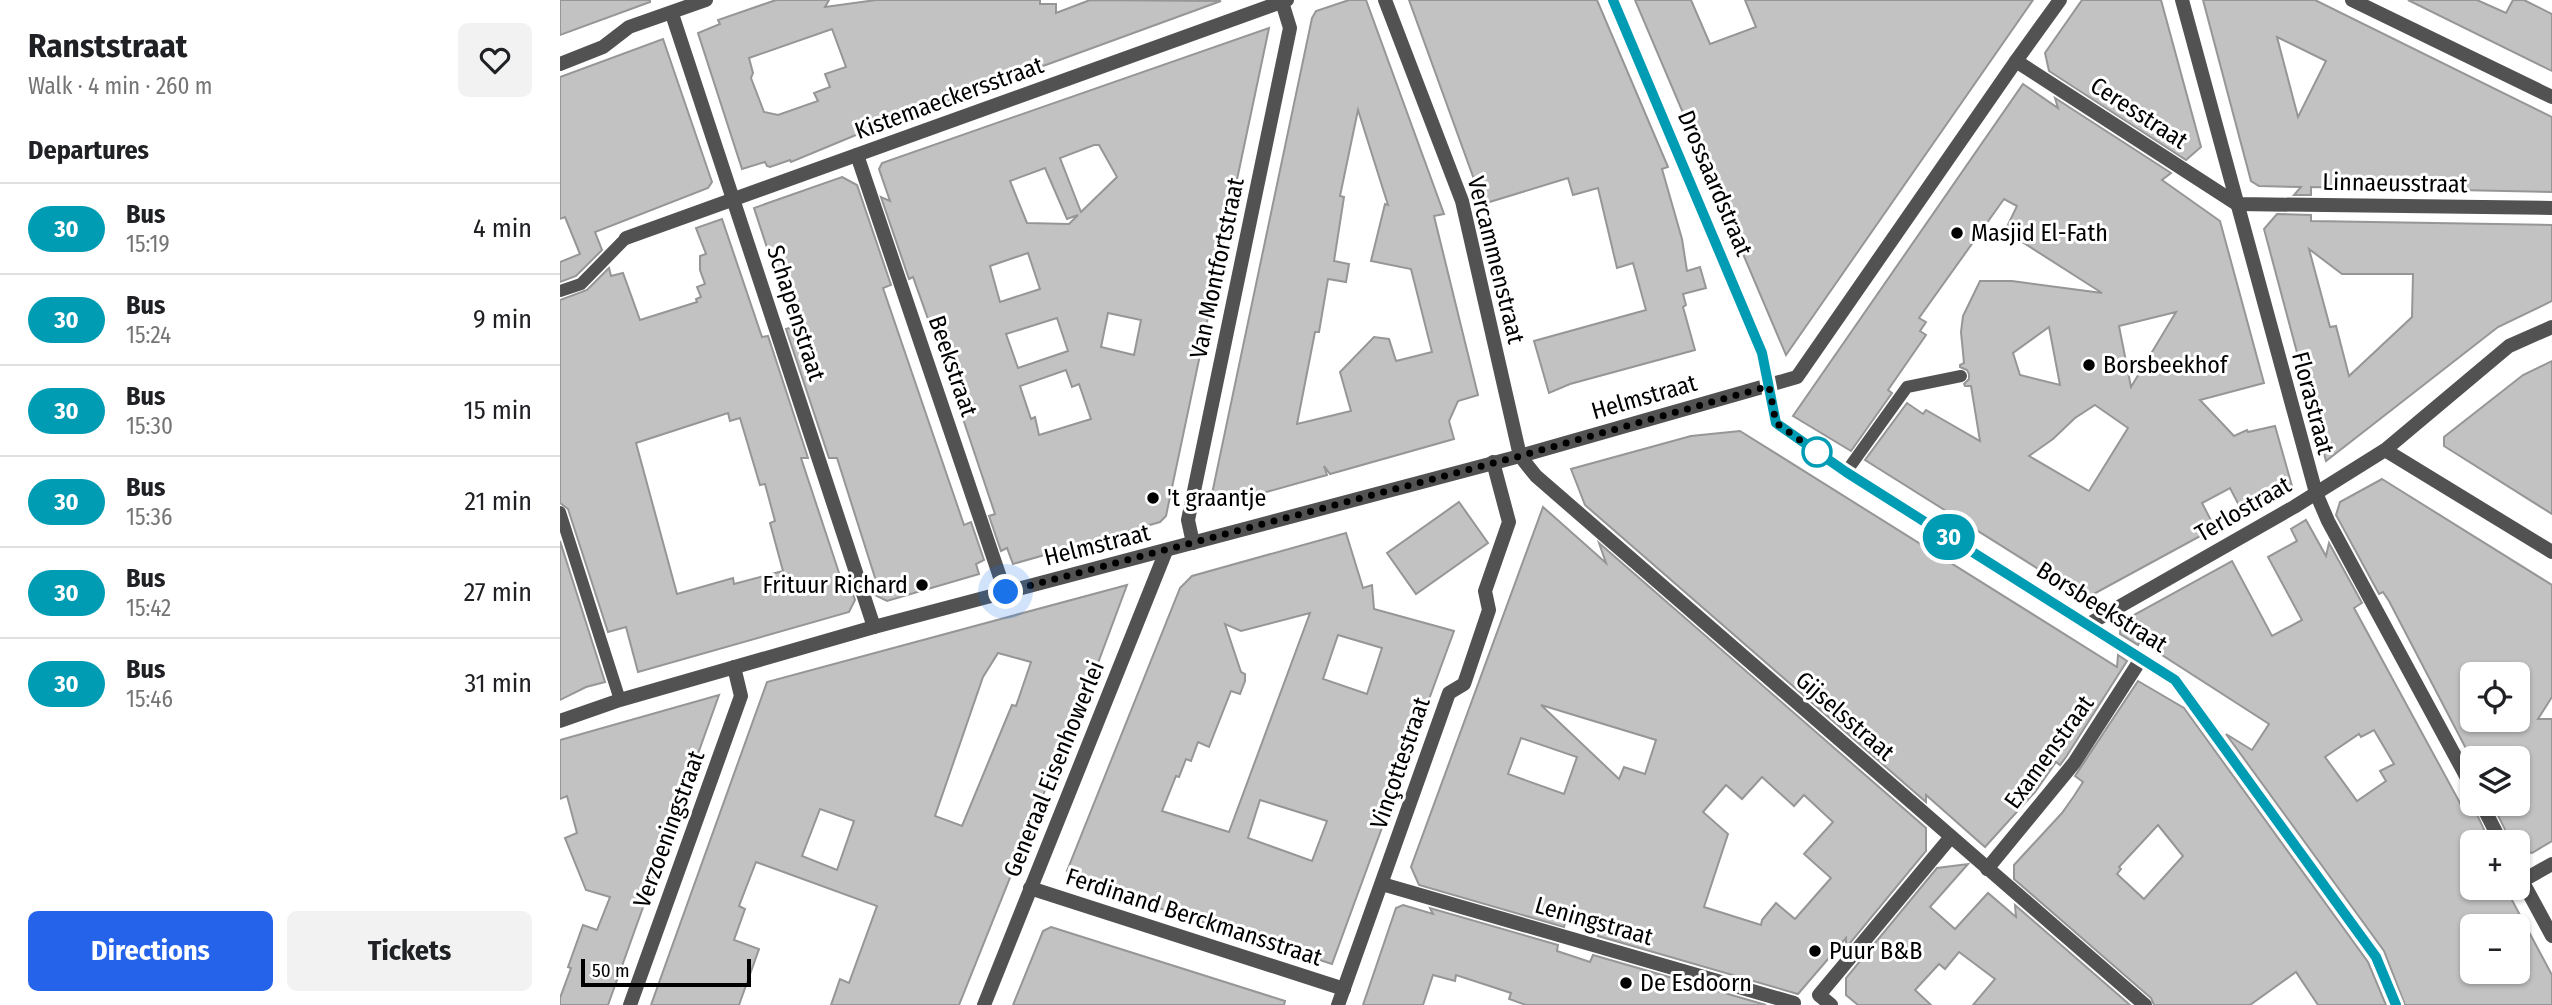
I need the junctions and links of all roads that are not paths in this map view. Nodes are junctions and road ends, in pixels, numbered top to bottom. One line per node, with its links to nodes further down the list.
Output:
1 (706, 0): 8 (street)
2 (1385, 0): 22 (street, Vercammenstraat)
3 (1613, 0): 20 (street, Drossaardstraat)
4 (2060, 0): 9 (street, Helmstraat)
5 (2182, 0): 14 (street, Florastraat)
6 (2352, 0): 11 (street)
7 (1284, 1): 12 (street, Kistemaeckersstraat); 27 (street, Van Montfortstraat)
8 (671, 14): 10 (street); 13 (street, Schapenstraat)
9 (2016, 61): 14 (street, Ceresstraat); 20 (street, Helmstraat)
10 (560, 64)
11 (2552, 97)
12 (857, 155): 13 (street, Kistemaeckersstraat); 30 (street, Beekstraat)
13 (734, 198): 16 (street, Kistemaeckersstraat); 32 (street, Schapenstraat)
14 (2237, 204): 15 (street, Linnaeusstraat); 25 (street, Florastraat)
15 (2552, 208)
16 (626, 238): 17 (lane)
17 (560, 291)
18 (2552, 327): 21 (street, Terlostraat)
19 (1961, 376): 24 (lane)
20 (1769, 386): 22 (street, Helmstraat); 24 (street, Borsbeekstraat)
21 (2385, 450): 25 (street, Terlostraat); 29 (street)
22 (1520, 456): 23 (street, Helmstraat); 38 (street, Gijselsstraat)
23 (1493, 462): 27 (street, Helmstraat); 42 (street, Vinçottestraat)
24 (1846, 472): 31 (street, Borsbeekstraat)
25 (2316, 493): 31 (street, Terlostraat); 37 (street, Florastraat)
26 (560, 512): 35 (lane)
27 (1193, 543): 28 (street, Helmstraat)
28 (1166, 551): 30 (street, Helmstraat); 43 (street, Generaal Eisenhowerlei)
29 (2552, 552)
30 (1006, 592): 32 (street, Helmstraat)
31 (2087, 625): 33 (street, Borsbeekstraat)
32 (874, 627): 34 (street, Helmstraat)
33 (2141, 659): 40 (street, Examenstraat); 53 (street, Borsbeekstraat)
34 (734, 667): 35 (street, Helmstraat); 48 (street, Verzoeningstraat)
35 (620, 700): 36 (street, Helmstraat)
36 (560, 721)
37 (2460, 765)
38 (1950, 838): 40 (street, Gijselsstraat); 51 (street)
39 (2552, 864): 41 (street)
40 (1987, 869): 52 (street, Gijselsstraat)
41 (2530, 873)
42 (1382, 884): 46 (street, Vinçottestraat); 47 (street, Leningstraat)
43 (1030, 888): 46 (street, Ferdinand Berckmansstraat); 49 (street, Generaal Eisenhowerlei)
44 (2530, 895): 45 (street)
45 (2552, 936)
46 (1344, 989): 50 (street, Vinçottestraat)
47 (1793, 1004)
48 (630, 1005)
49 (984, 1005)
50 (1338, 1005)
51 (1831, 1005)
52 (2145, 1005)
53 (2396, 1005)

